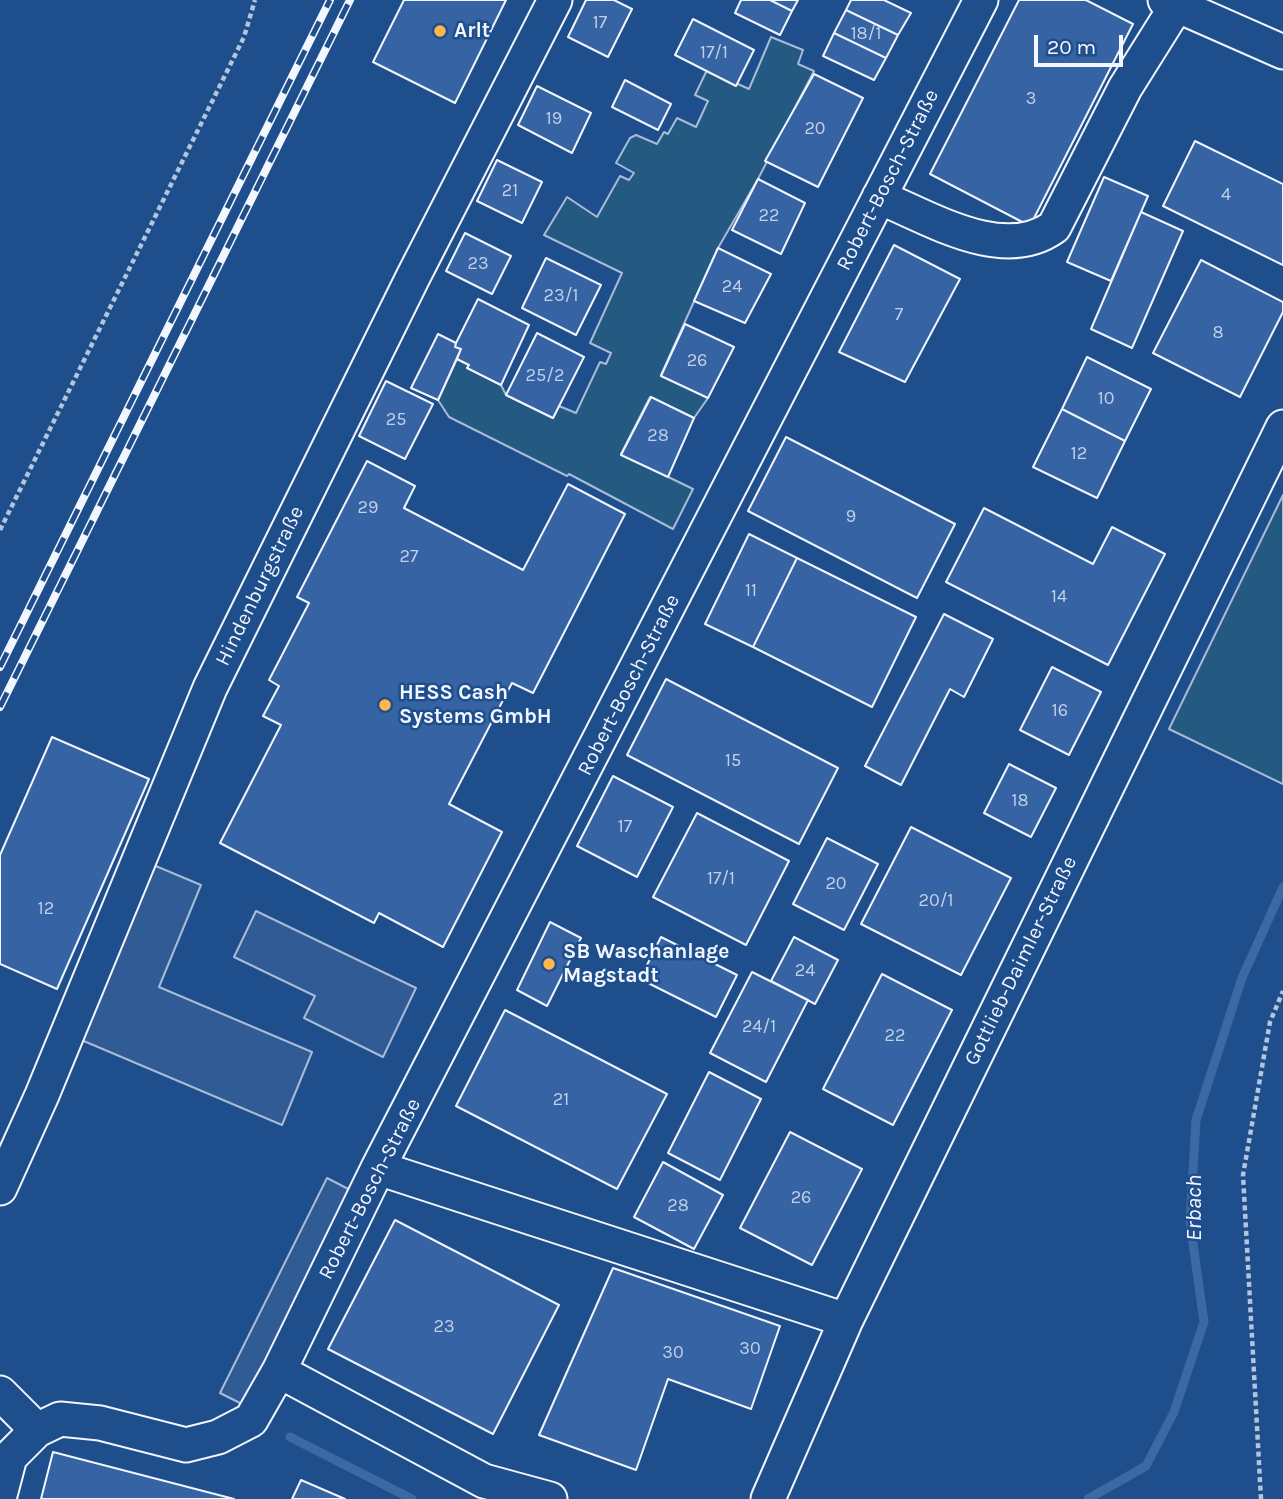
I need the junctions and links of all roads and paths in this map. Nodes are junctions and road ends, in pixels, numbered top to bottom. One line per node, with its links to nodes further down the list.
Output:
1 (255, 0): 8 (path)
2 (555, 0): 11 (street, Hindenburgstraße)
3 (981, 0): 6 (street, Robert-Bosch-Straße)
4 (1171, 3): 5 (street); 6 (street)
5 (1283, 52)
6 (880, 197): 10 (street, Robert-Bosch-Straße)
7 (1283, 427): 12 (street, Gottlieb-Daimler-Straße)
8 (0, 530)
9 (1283, 991): 20 (path)
10 (378, 1168): 12 (street); 13 (street, Robert-Bosch-Straße)
11 (0, 1188)
12 (846, 1320): 19 (street, Gottlieb-Daimler-Straße)
13 (279, 1371): 15 (street, Robert-Bosch-Straße); 16 (street)
14 (0, 1393): 15 (street)
15 (37, 1430): 17 (street)
16 (480, 1490): 18 (street)
17 (0, 1495)
18 (550, 1499)
19 (768, 1499)
20 (1261, 1499)

